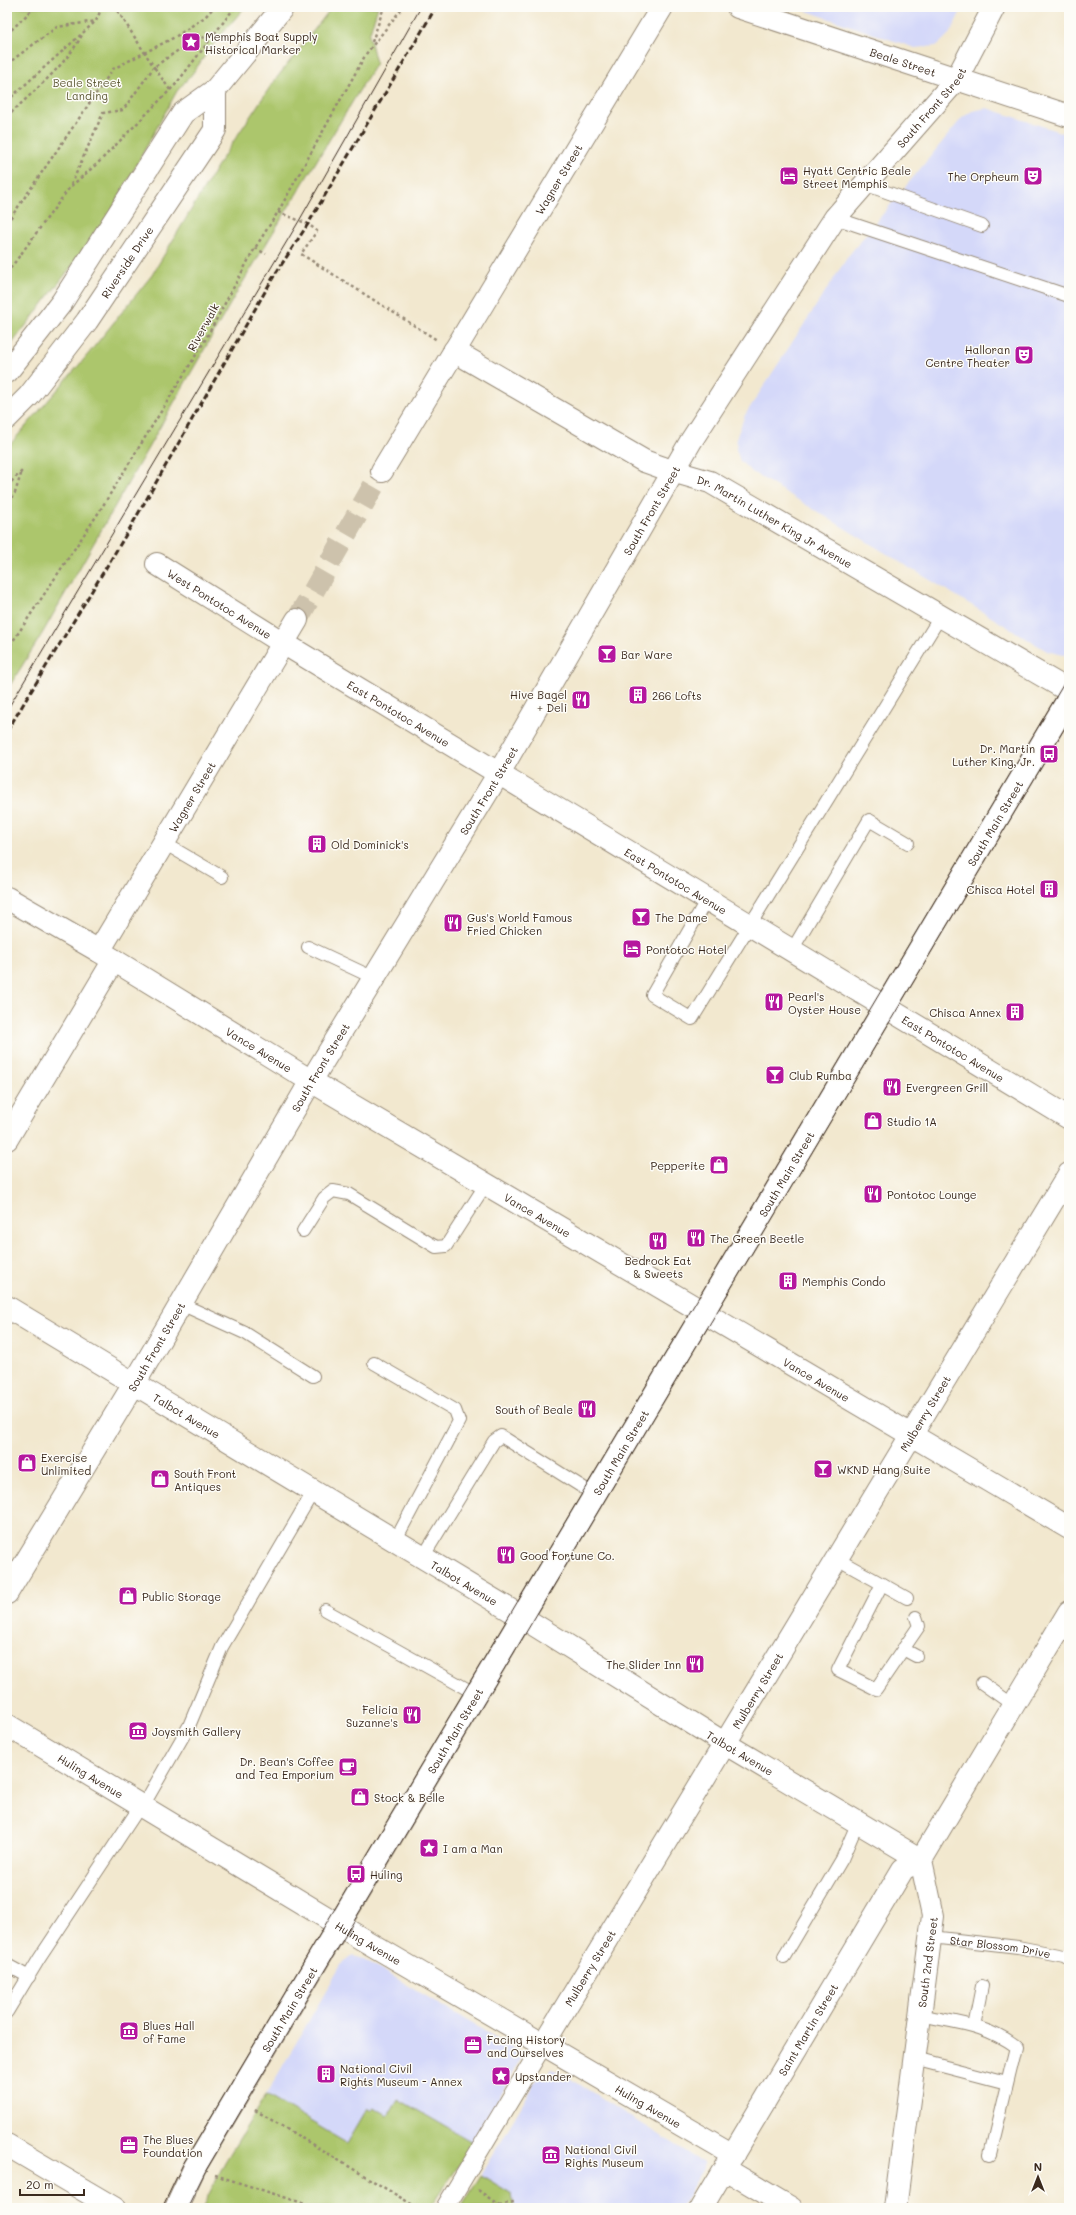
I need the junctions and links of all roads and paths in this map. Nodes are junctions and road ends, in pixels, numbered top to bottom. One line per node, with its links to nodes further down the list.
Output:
1 (35, 7): 15 (path)
2 (102, 7): 12 (path)
3 (115, 7): 17 (path)
4 (214, 7): 17 (path)
5 (235, 7): 14 (path)
6 (283, 7): 22 (street)
7 (384, 7): 16 (path)
8 (403, 7): 16 (path, Riverwalk)
9 (662, 7): 36 (street, Wagner Street)
10 (738, 7): 20 (street, Beale Street)
11 (994, 7): 20 (street, South Front Street)
12 (96, 21): 13 (path); 18 (path)
13 (84, 32): 23 (path); 25 (path)
14 (214, 32): 19 (path); 21 (path)
15 (7, 34)
16 (371, 46): 28 (path, Riverwalk)
17 (146, 54): 19 (path); 30 (path)
18 (7, 64)
19 (154, 67): 21 (path); 27 (path)
20 (956, 80): 24 (street, Beale Street); 26 (street, South Front Street)
21 (170, 90): 27 (path)
22 (215, 90): 37 (street); 38 (street, Riverside Drive)
23 (7, 101)
24 (1069, 116)
25 (7, 117)
26 (864, 184): 29 (street, South Front Street); 31 (lane)
27 (70, 187): 34 (path)
28 (278, 212): 32 (path, Riverwalk); 36 (path)
29 (834, 218): 35 (lane); 40 (street, South Front Street)
30 (7, 223)
31 (982, 226)
32 (255, 248): 33 (path); 47 (path, Riverwalk)
33 (266, 254)
34 (7, 273)
35 (1069, 296)
36 (454, 351): 39 (street, Wagner Street); 40 (street, Dr. Martin Luther King Jr Avenue)
37 (7, 372)
38 (7, 418)
39 (382, 471)
40 (672, 471): 44 (street, Dr. Martin Luther King Jr Avenue); 50 (street, South Front Street)
41 (7, 486): 42 (path)
42 (7, 503)
43 (157, 564): 46 (street, West Pontotoc Avenue)
44 (940, 617): 48 (street, Dr. Martin Luther King Jr Avenue); 56 (lane)
45 (297, 620): 46 (street, Wagner Street)
46 (283, 643): 50 (street, East Pontotoc Avenue); 51 (street, Wagner Street)
47 (7, 650)
48 (1069, 691)
49 (1069, 698): 61 (street, South Main Street)
50 (499, 773): 55 (street, East Pontotoc Avenue); 60 (street, South Front Street)
51 (164, 843): 53 (lane); 59 (street, Wagner Street)
52 (908, 843): 58 (lane)
53 (222, 877)
54 (7, 898): 59 (street, Vance Avenue)
55 (707, 899): 56 (street, East Pontotoc Avenue); 56 (lane)
56 (749, 924): 58 (street, East Pontotoc Avenue)
57 (308, 947): 60 (lane)
58 (792, 950): 61 (street, East Pontotoc Avenue)
59 (107, 956): 62 (street, Vance Avenue); 64 (street, Wagner Street)
60 (374, 978): 62 (street, South Front Street)
61 (885, 1007): 63 (street, East Pontotoc Avenue); 70 (street, South Main Street)
62 (310, 1081): 66 (street, Vance Avenue); 68 (street, South Front Street)
63 (1069, 1118)
64 (7, 1139)
65 (1069, 1174): 74 (street, Mulberry Street)
66 (486, 1184): 67 (lane); 70 (street, Vance Avenue)
67 (304, 1231)
68 (181, 1304): 72 (lane); 73 (street, South Front Street)
69 (7, 1307): 73 (street, Talbot Avenue)
70 (704, 1312): 74 (street, Vance Avenue); 76 (street, South Main Street)
71 (374, 1363): 78 (lane)
72 (313, 1376)
73 (134, 1384): 75 (street, Talbot Avenue); 82 (street, South Front Street)
74 (912, 1436): 77 (street, Vance Avenue); 80 (street, Mulberry Street)
75 (313, 1492): 78 (street, Talbot Avenue); 95 (lane)
76 (595, 1495): 79 (lane); 86 (street, South Main Street)
77 (1069, 1528)
78 (395, 1541): 79 (street, Talbot Avenue)
79 (423, 1557): 86 (street, Talbot Avenue)
80 (837, 1559): 81 (lane); 94 (street, Mulberry Street)
81 (882, 1584): 83 (lane); 88 (lane)
82 (7, 1593)
83 (907, 1598)
84 (325, 1610): 91 (lane)
85 (1069, 1612): 92 (street)
86 (522, 1617): 91 (street, South Main Street); 94 (street, Talbot Avenue)
87 (916, 1617): 88 (lane)
88 (903, 1649): 89 (lane)
89 (916, 1656)
90 (982, 1683): 92 (lane)
91 (476, 1694): 98 (street, South Main Street)
92 (1013, 1705): 97 (street)
93 (7, 1724): 95 (street, Huling Avenue)
94 (724, 1743): 96 (street, Talbot Avenue); 108 (street, Mulberry Street)
95 (142, 1806): 98 (street, Huling Avenue); 103 (lane)
96 (858, 1822): 97 (street, Talbot Avenue); 100 (lane)
97 (921, 1860): 99 (street, South 2nd Street); 114 (street, Saint Martin Street)
98 (339, 1925): 108 (street, Huling Avenue); 111 (street, South Main Street)
99 (931, 1937): 101 (lane, Star Blossom Drive); 106 (street, South 2nd Street)
100 (784, 1958)
101 (1069, 1959)
102 (7, 1965): 103 (lane)
103 (29, 1977): 105 (lane)
104 (982, 1986): 107 (lane)
105 (7, 2012)
106 (920, 2014): 107 (lane); 109 (street, South 2nd Street)
107 (974, 2026): 110 (lane)
108 (544, 2043): 114 (street, Huling Avenue); 116 (street, Mulberry Street)
109 (915, 2059): 110 (lane); 127 (street, South 2nd Street)
110 (1007, 2083): 113 (lane)
111 (236, 2098): 115 (street, South Main Street); 122 (path)
112 (7, 2144): 119 (street)
113 (990, 2155)
114 (729, 2162): 125 (street, Saint Martin Street); 126 (street, Huling Avenue)
115 (194, 2167): 120 (street, South Main Street); 121 (path)
116 (463, 2179): 118 (path); 123 (street, Mulberry Street)
117 (514, 2202): 118 (path)
118 (499, 2205): 124 (path)
119 (114, 2208)
120 (176, 2208)
121 (318, 2208)
122 (418, 2208)
123 (445, 2208)
124 (498, 2208)
125 (701, 2208)
126 (791, 2208)
127 (895, 2208)

